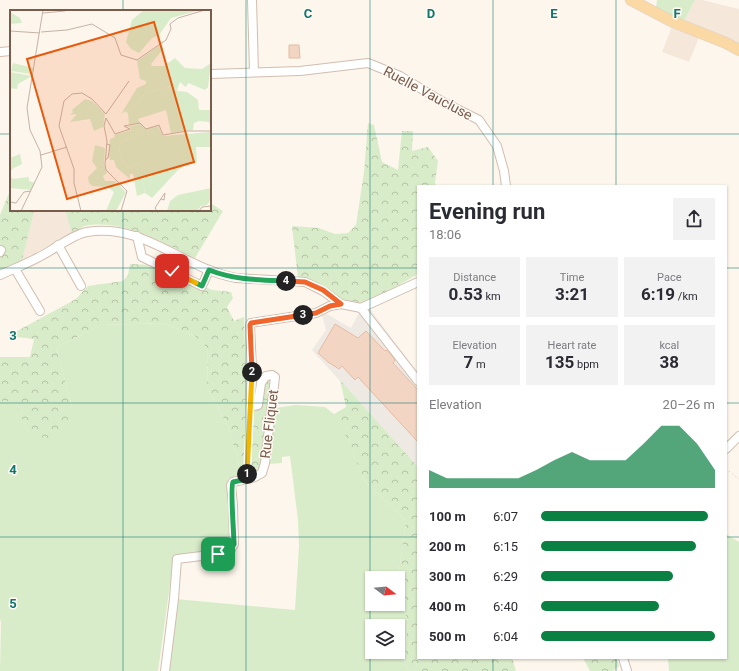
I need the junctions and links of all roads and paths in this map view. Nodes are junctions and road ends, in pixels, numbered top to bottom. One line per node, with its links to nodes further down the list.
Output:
1 (252, 0): 4 (street)
2 (631, 0): 3 (main road)
3 (739, 50)
4 (254, 72): 5 (street, Ruelle Vaucluse); 6 (street, Ruelle Vaucluse)
5 (211, 74)
6 (506, 185)
7 (137, 236): 8 (street); 10 (street); 10 (street)
8 (58, 245): 9 (street); 13 (street)
9 (15, 268): 11 (street); 16 (street)
10 (209, 270): 14 (street)
11 (0, 275)
12 (417, 282): 15 (street)
13 (82, 286)
14 (341, 304): 15 (street); 18 (street, Rue Fliquet)
15 (361, 308): 17 (street)
16 (40, 311)
17 (417, 380)
18 (251, 403): 22 (path); 22 (street, Rue Fliquet)
19 (739, 436): 20 (street)
20 (727, 448)
21 (727, 470): 23 (path)
22 (247, 479): 25 (street, Rue Fliquet)
23 (739, 479)
24 (623, 659): 26 (street)
25 (165, 671)
26 (627, 671)

